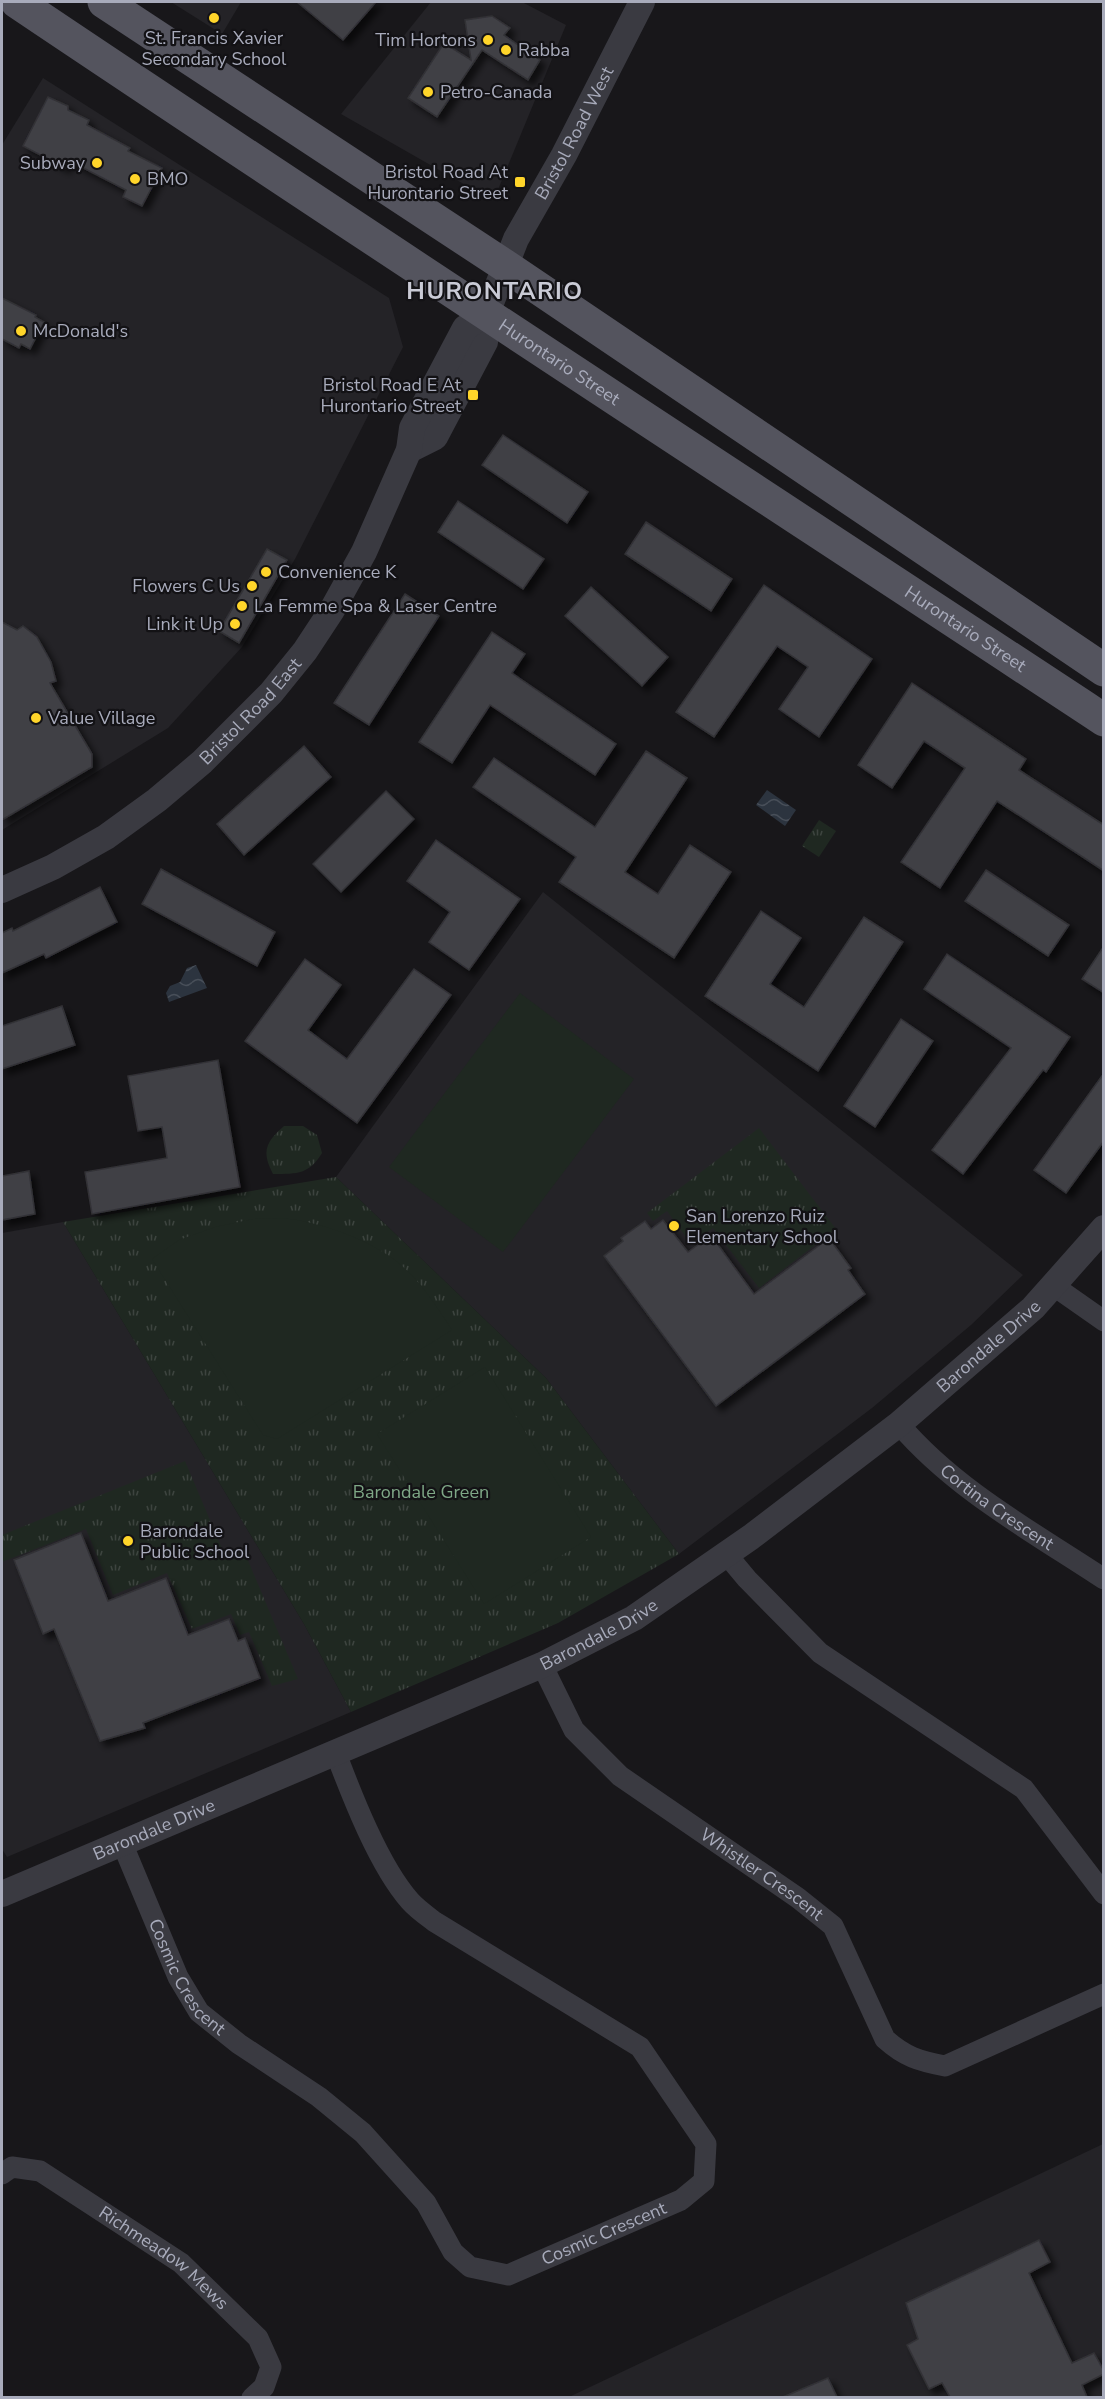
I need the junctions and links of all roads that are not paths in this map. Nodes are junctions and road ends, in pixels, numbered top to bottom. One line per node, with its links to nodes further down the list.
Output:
1 (17, 2): 5 (main road, Hurontario Street)
2 (104, 2): 4 (main road)
3 (642, 2): 4 (street, Bristol Road West)
4 (504, 264): 5 (street, Bristol Road West); 6 (main road)
5 (487, 313): 7 (main road, Hurontario Street); 8 (street, Bristol Road East)
6 (1104, 670)
7 (1104, 720)
8 (2, 890)
9 (1104, 1228): 10 (street, Barondale Drive)
10 (1054, 1286): 11 (street); 12 (street, Barondale Drive)
11 (1104, 1321)
12 (899, 1424): 13 (street, Barondale Drive); 14 (street, Cortina Crescent)
13 (727, 1555): 15 (street, Barondale Drive); 19 (street)
14 (1104, 1579)
15 (542, 1665): 16 (street, Barondale Drive); 20 (street, Whistler Crescent)
16 (335, 1751): 17 (street, Barondale Drive); 17 (street, Cosmic Crescent)
17 (123, 1843): 18 (street, Barondale Drive)
18 (2, 1893)
19 (1104, 1894)
20 (1104, 1994)
21 (2, 2174): 22 (street, Richmeadow Mews)
22 (252, 2397)

